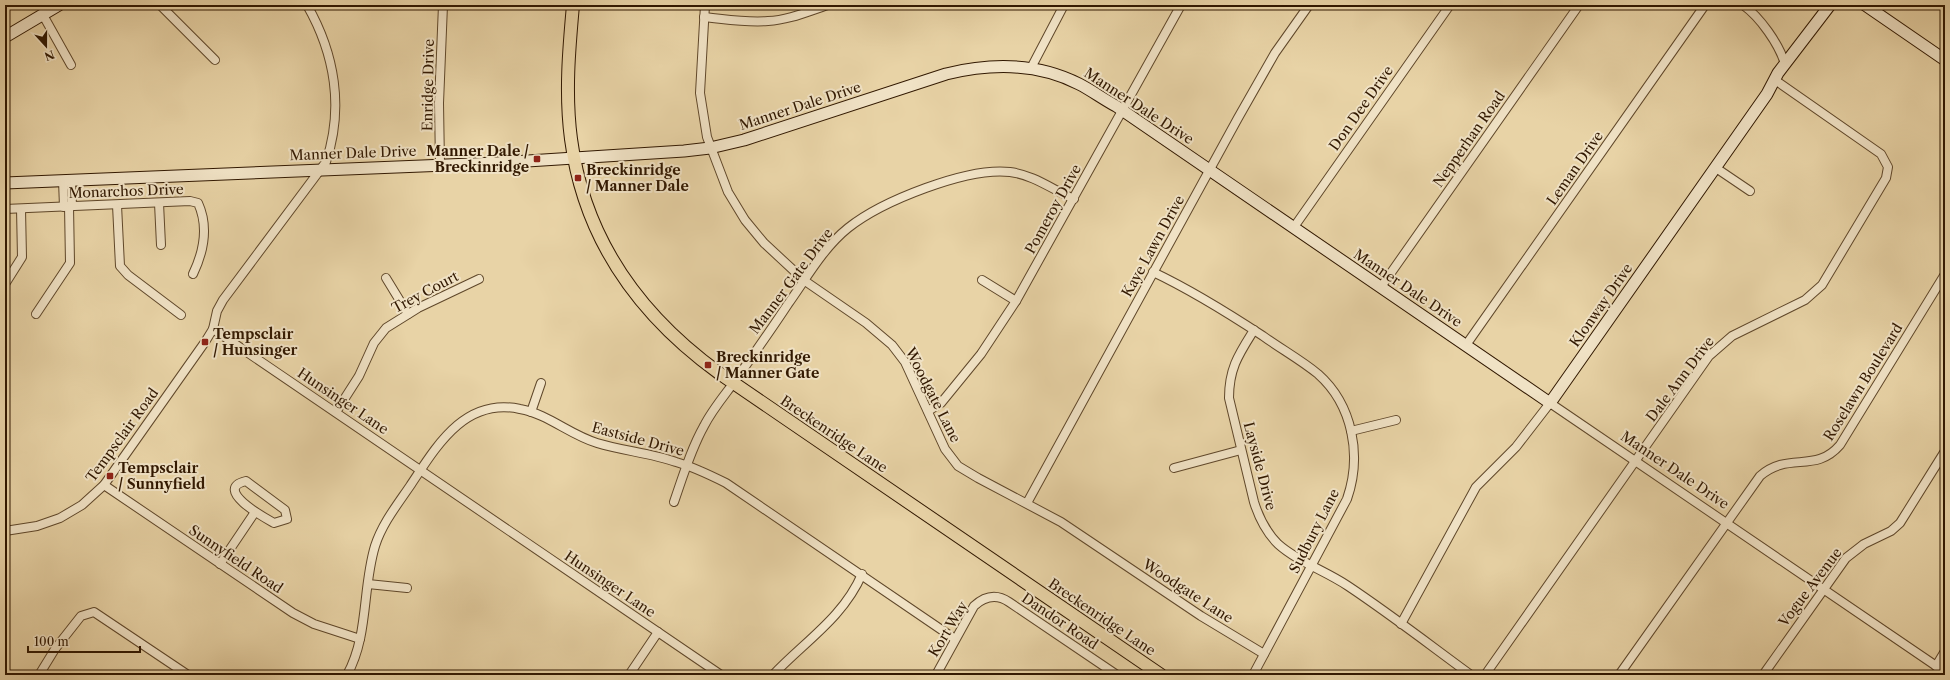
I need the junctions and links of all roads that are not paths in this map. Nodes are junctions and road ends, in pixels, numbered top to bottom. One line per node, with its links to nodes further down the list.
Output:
1 (59, 5): 17 (street)
2 (160, 5): 20 (street)
3 (307, 5): 31 (street)
4 (443, 5): 29 (street, Enridge Drive)
5 (573, 5): 28 (main road, Breckenridge Lane)
6 (704, 5): 18 (street, Woodgate Lane)
7 (828, 5): 18 (street)
8 (1064, 5): 24 (street)
9 (1181, 5): 26 (street, Pomeroy Drive)
10 (1309, 5): 32 (street, Kaye Lawn Drive)
11 (1450, 5): 42 (street, Don Dee Drive)
12 (1579, 5): 52 (street, Nepperhan Road)
13 (1705, 5): 59 (street, Leman Drive)
14 (1743, 5): 22 (street)
15 (1830, 5): 22 (street, Klonway Drive)
16 (1865, 5): 21 (street)
17 (43, 15): 19 (street); 23 (street)
18 (704, 17): 27 (street, Woodgate Lane)
19 (5, 37)
20 (215, 60)
21 (1945, 60)
22 (1785, 64): 25 (street, Klonway Drive)
23 (71, 65)
24 (1030, 68): 26 (street, Manner Dale Drive); 27 (street, Manner Dale Drive)
25 (1775, 80): 30 (street, Klonway Drive); 70 (street, Dale Ann Drive)
26 (1122, 111): 32 (street, Manner Dale Drive); 36 (street, Pomeroy Drive)
27 (710, 148): 28 (street, Manner Dale Drive); 49 (street, Woodgate Lane)
28 (574, 156): 29 (street, Manner Dale Drive); 61 (main road, Breckenridge Lane)
29 (440, 165): 31 (street, Manner Dale Drive)
30 (1716, 168): 35 (street); 62 (street, Klonway Drive)
31 (320, 170): 33 (street, Manner Dale Drive); 57 (street)
32 (1209, 170): 42 (street, Manner Dale Drive); 44 (street, Kaye Lawn Drive)
33 (67, 180): 34 (street, Manner Dale Drive); 39 (street)
34 (5, 183)
35 (1750, 191)
36 (1074, 199): 49 (street, Manner Gate Drive); 53 (street, Pomeroy Drive)
37 (159, 203): 38 (street, Monarchos Drive); 43 (street); 45 (street, Monarchos Drive)
38 (117, 204): 39 (street, Monarchos Drive); 56 (street)
39 (68, 206): 41 (street, Monarchos Drive); 54 (street)
40 (5, 209): 41 (street, Monarchos Drive)
41 (22, 209): 51 (street)
42 (1294, 227): 52 (street, Manner Dale Drive)
43 (161, 245)
44 (1153, 272): 58 (street, Sudbury Lane); 76 (street, Kaye Lawn Drive)
45 (193, 274)
46 (1945, 274): 78 (street, Roselawn Boulevard)
47 (386, 278): 55 (street)
48 (479, 279): 55 (street, Trey Court)
49 (805, 280): 61 (street, Manner Gate Drive); 63 (street, Woodgate Lane)
50 (982, 280): 53 (street)
51 (5, 284)
52 (1381, 287): 59 (street, Manner Dale Drive)
53 (1016, 301): 63 (street, Pomeroy Drive)
54 (36, 314)
55 (408, 314): 64 (street, Trey Court)
56 (181, 315)
57 (213, 329): 64 (street, Hunsinger Lane); 74 (street, Tempsclair Road)
58 (1254, 330): 67 (street, Sudbury Lane); 68 (street, Layside Drive)
59 (1466, 345): 62 (street, Manner Dale Drive)
60 (541, 383): 65 (street)
61 (733, 383): 71 (street, Manner Gate Drive); 103 (main road, Breckenridge Lane)
62 (1550, 403): 70 (street, Manner Dale Drive); 87 (street, Klonway Drive)
63 (928, 411): 76 (street, Woodgate Lane)
64 (336, 412): 73 (street, Hunsinger Lane)
65 (531, 412): 71 (street, Eastside Drive); 73 (street, Eastside Drive)
66 (1396, 420): 67 (street)
67 (1351, 431): 81 (street, Sudbury Lane)
68 (1242, 450): 72 (street); 81 (street, Layside Drive)
69 (1945, 451): 85 (street, Vogue Avenue)
70 (1635, 461): 78 (street, Manner Dale Drive); 106 (street, Dale Ann Drive)
71 (687, 466): 75 (street, Manner Gate Drive); 82 (street, Eastside Drive)
72 (1174, 468)
73 (420, 471): 83 (street, Eastside Drive); 88 (street, Hunsinger Lane)
74 (104, 484): 79 (street, Tempsclair Road); 80 (street, Sunnyfield Road)
75 (674, 502)
76 (1027, 503): 92 (street, Woodgate Lane)
77 (255, 512): 77 (street); 80 (street)
78 (1726, 522): 85 (street, Manner Dale Drive); 107 (street, Roselawn Boulevard)
79 (5, 531)
80 (220, 564): 89 (street, Sunnyfield Road)
81 (1312, 565): 87 (street, Layside Drive); 92 (street, Sudbury Lane)
82 (862, 574): 90 (street, Eastside Drive); 100 (street)
83 (368, 584): 84 (street); 89 (street, Eastside Drive)
84 (407, 588)
85 (1824, 589): 93 (street, Manner Dale Drive); 108 (street, Vogue Avenue)
86 (985, 598): 90 (street, Kort Way); 102 (street, Dandor Road)
87 (1401, 624): 105 (street, Layside Drive)
88 (658, 632): 98 (street); 99 (street, Hunsinger Lane)
89 (360, 639): 97 (street, Eastside Drive)
90 (955, 639): 101 (street, Kort Way)
91 (1945, 651): 93 (street)
92 (1264, 654): 104 (street, Sudbury Lane)
93 (1936, 666): 94 (street, Manner Dale Drive)
94 (1945, 672)
95 (39, 675): 96 (street)
96 (188, 675)
97 (347, 675)
98 (629, 675)
99 (721, 675)
100 (773, 675)
101 (936, 675)
102 (1117, 675)
103 (1161, 675)
104 (1253, 675)
105 (1471, 675)
106 (1485, 675)
107 (1619, 675)
108 (1763, 675)

